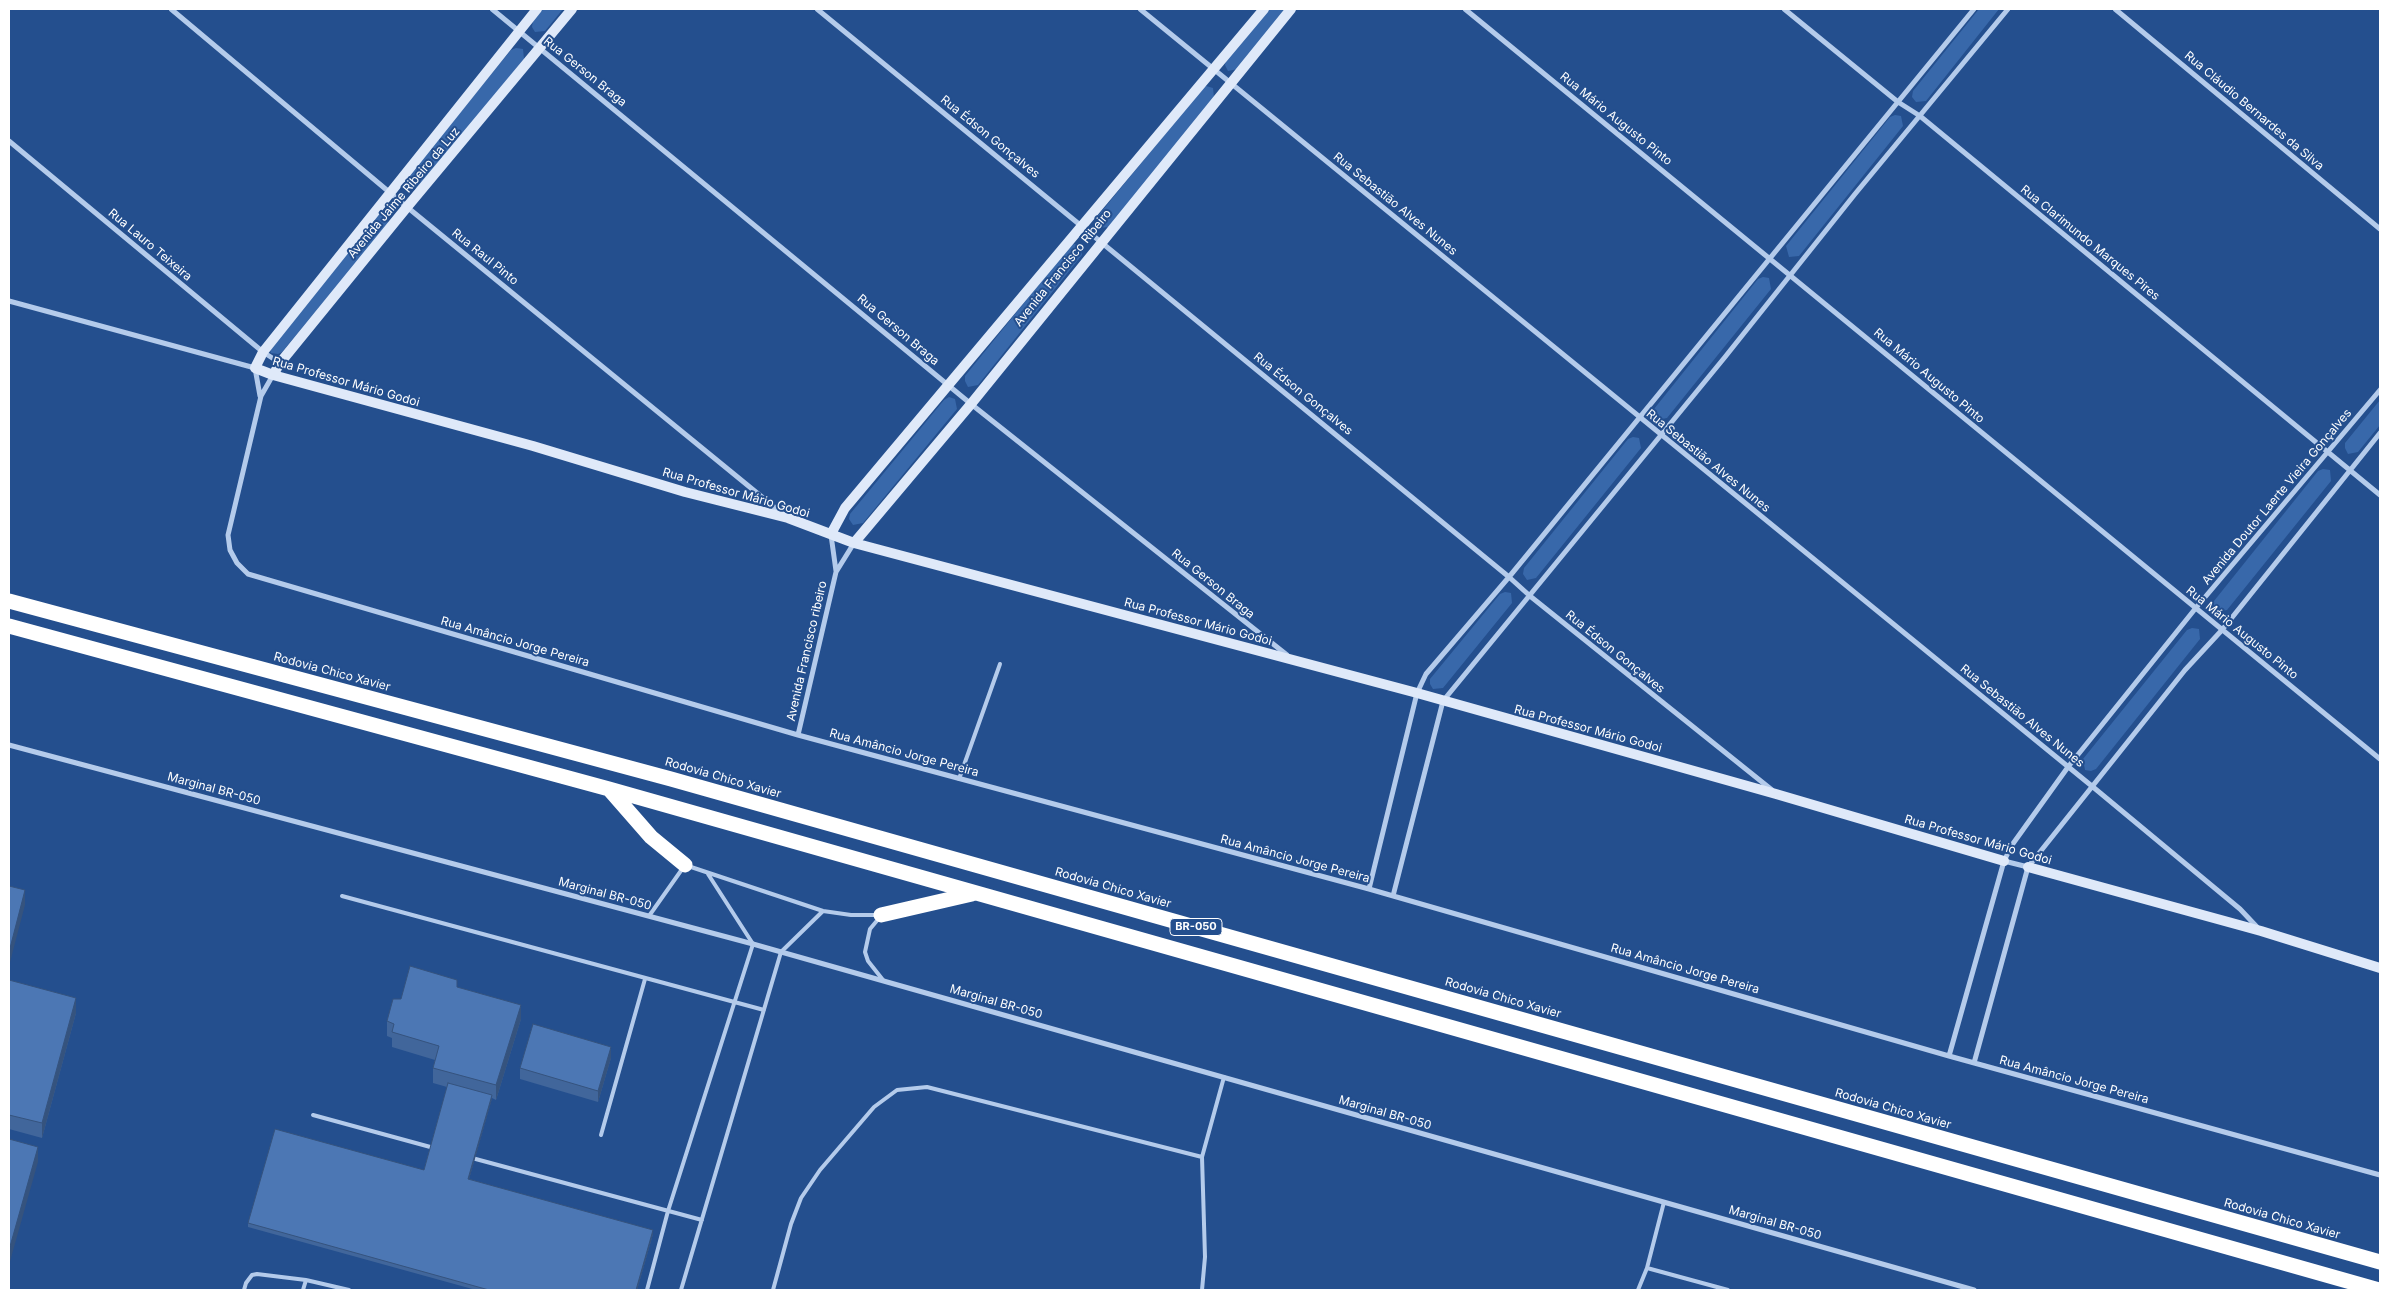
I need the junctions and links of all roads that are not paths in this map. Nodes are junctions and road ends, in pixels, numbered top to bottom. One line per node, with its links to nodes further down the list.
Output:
1 (171, 9): 21 (street, Rua Raul Pinto)
2 (492, 9): 14 (street, Rua Gerson Braga)
3 (537, 9): 14 (street, Avenida Jaime Ribeiro da Luz)
4 (572, 9): 15 (street, Avenida Jaime Ribeiro da Luz)
5 (817, 9): 23 (street, Rua Édson Gonçalves)
6 (1140, 9): 16 (street, Rua Sebastião Alves Nunes)
7 (1264, 9): 16 (street, Avenida Francisco Ribeiro)
8 (1291, 9): 17 (street, Avenida Francisco Ribeiro)
9 (1465, 9): 26 (street, Rua Mário Augusto Pinto)
10 (1784, 9): 18 (street, Rua Clarimundo Marques Pires)
11 (1974, 9): 18 (street)
12 (2008, 9): 19 (street)
13 (2114, 9): 24 (street, Rua Cláudio Bernardes da Silva)
14 (519, 31): 15 (street, Rua Gerson Braga); 21 (street, Avenida Jaime Ribeiro da Luz)
15 (540, 48): 22 (street, Avenida Jaime Ribeiro da Luz); 33 (street, Rua Gerson Braga)
16 (1214, 70): 17 (street, Rua Sebastião Alves Nunes); 23 (street, Avenida Francisco Ribeiro)
17 (1231, 83): 25 (street, Avenida Francisco Ribeiro); 37 (street, Rua Sebastião Alves Nunes)
18 (1898, 102): 19 (street, Rua Clarimundo Marques Pires); 26 (street)
19 (1920, 116): 27 (street); 40 (street, Rua Clarimundo Marques Pires)
20 (9, 141): 29 (street, Rua Lauro Teixeira)
21 (391, 191): 22 (street, Rua Raul Pinto); 29 (street, Avenida Jaime Ribeiro da Luz)
22 (408, 207): 30 (street, Avenida Jaime Ribeiro da Luz); 43 (street, Rua Raul Pinto)
23 (1081, 225): 25 (street, Rua Édson Gonçalves); 33 (street, Avenida Francisco Ribeiro)
24 (2380, 229)
25 (1101, 241): 36 (street, Avenida Francisco Ribeiro); 48 (street, Rua Édson Gonçalves)
26 (1770, 257): 27 (street, Rua Mário Augusto Pinto); 37 (street)
27 (1791, 274): 39 (street); 51 (street, Rua Mário Augusto Pinto)
28 (9, 301): 31 (street, Rua Professor Mário Godoi)
29 (263, 352): 30 (street, Rua Lauro Teixeira); 31 (street, Avenida Jaime Ribeiro da Luz)
30 (280, 363): 32 (street, Avenida Jaime Ribeiro da Luz)
31 (255, 368): 32 (street, Rua Professor Mário Godoi); 35 (street, Avenida Jaime Ribeiro da Luz)
32 (273, 375): 35 (street, Avenida Jaime Ribeiro da Luz); 43 (street, Rua Professor Mário Godoi)
33 (948, 384): 36 (street, Rua Gerson Braga); 44 (street, Avenida Francisco Ribeiro)
34 (2380, 390): 40 (street, Avenida Doutor Laerte Vieira Gonçalves)
35 (260, 396): 45 (street, Avenida Jaime Ribeiro da Luz)
36 (971, 404): 46 (street, Avenida Francisco Ribeiro); 54 (street, Rua Gerson Braga)
37 (1639, 417): 39 (street, Rua Sebastião Alves Nunes); 48 (street)
38 (2380, 433): 41 (street)
39 (1661, 434): 49 (street); 61 (street, Rua Sebastião Alves Nunes)
40 (2328, 452): 41 (street, Rua Clarimundo Marques Pires); 51 (street, Avenida Doutor Laerte Vieira Gonçalves)
41 (2350, 470): 42 (street, Rua Clarimundo Marques Pires); 53 (street)
42 (2380, 495)
43 (788, 518): 44 (street, Rua Professor Mário Godoi)
44 (831, 534): 46 (street, Rua Professor Mário Godoi); 47 (street, Avenida Francisco ribeiro)
45 (228, 535): 58 (street, Rua Amâncio Jorge Pereira)
46 (854, 543): 47 (street, Avenida Francisco ribeiro); 54 (street, Rua Professor Mário Godoi)
47 (836, 572): 58 (street, Avenida Francisco ribeiro)
48 (1509, 577): 49 (street, Rua Édson Gonçalves); 56 (street)
49 (1530, 596): 57 (street); 65 (street, Rua Édson Gonçalves)
50 (9, 601): 97 (highway, Rodovia Chico Xavier / BR-050)
51 (2195, 609): 53 (street, Rua Mário Augusto Pinto); 61 (street, Avenida Doutor Laerte Vieira Gonçalves)
52 (9, 626): 64 (highway, BR-050)
53 (2222, 630): 60 (street, Rua Mário Augusto Pinto); 63 (street)
54 (1295, 661): 56 (street, Rua Professor Mário Godoi)
55 (1000, 664): 62 (lane)
56 (1417, 693): 57 (street, Rua Professor Mário Godoi); 70 (street)
57 (1443, 701): 65 (street, Rua Professor Mário Godoi); 73 (street)
58 (798, 735): 62 (street, Rua Amâncio Jorge Pereira)
59 (9, 745): 76 (street, Marginal BR-050)
60 (2380, 758)
61 (2068, 767): 63 (street, Rua Sebastião Alves Nunes); 66 (street, Avenida Doutor Laerte Vieira Gonçalves)
62 (960, 779): 70 (street, Rua Amâncio Jorge Pereira)
63 (2093, 787): 68 (street); 77 (street, Rua Sebastião Alves Nunes)
64 (609, 789): 67 (highway); 71 (highway, BR-050)
65 (1776, 794): 66 (street, Rua Professor Mário Godoi)
66 (2004, 862): 68 (street, Rua Professor Mário Godoi); 85 (street, Avenida Doutor Laerte Vieira Gonçalves)
67 (685, 865): 69 (lane); 76 (lane)
68 (2028, 868): 77 (street, Rua Professor Mário Godoi); 86 (street)
69 (708, 874): 74 (lane); 78 (lane)
70 (1369, 889): 73 (street, Rua Amâncio Jorge Pereira)
71 (975, 893): 75 (highway); 110 (highway, BR-050)
72 (342, 896): 81 (lane)
73 (1393, 896): 85 (street, Rua Amâncio Jorge Pereira)
74 (823, 910): 75 (lane); 79 (lane)
75 (881, 915): 82 (lane)
76 (649, 916): 78 (street, Marginal BR-050)
77 (2261, 931): 80 (street, Rua Professor Mário Godoi)
78 (753, 944): 79 (street, Marginal BR-050); 83 (lane)
79 (781, 952): 82 (street, Marginal BR-050); 84 (lane)
80 (2380, 968)
81 (645, 978): 83 (lane); 89 (lane)
82 (884, 981): 87 (street, Marginal BR-050)
83 (736, 1003): 84 (lane); 95 (lane)
84 (764, 1010): 96 (lane)
85 (1950, 1056): 86 (street, Rua Amâncio Jorge Pereira)
86 (1974, 1063): 93 (street, Rua Amâncio Jorge Pereira)
87 (1224, 1077): 92 (lane); 94 (street, Marginal BR-050)
88 (313, 1115): 90 (lane)
89 (601, 1135)
90 (438, 1149)
91 (467, 1156): 95 (lane)
92 (1202, 1157): 105 (lane); 106 (lane)
93 (2380, 1175)
94 (1664, 1202): 98 (lane); 109 (street, Marginal BR-050)
95 (668, 1210): 96 (lane); 103 (lane)
96 (702, 1220): 104 (lane)
97 (2380, 1262)
98 (1647, 1268): 107 (lane); 108 (lane)
99 (306, 1280): 100 (lane); 101 (lane); 102 (lane)
100 (244, 1290)
101 (303, 1290)
102 (349, 1290)
103 (647, 1290)
104 (681, 1290)
105 (773, 1290)
106 (1202, 1290)
107 (1638, 1290)
108 (1728, 1290)
109 (1974, 1290)
110 (2379, 1290)

